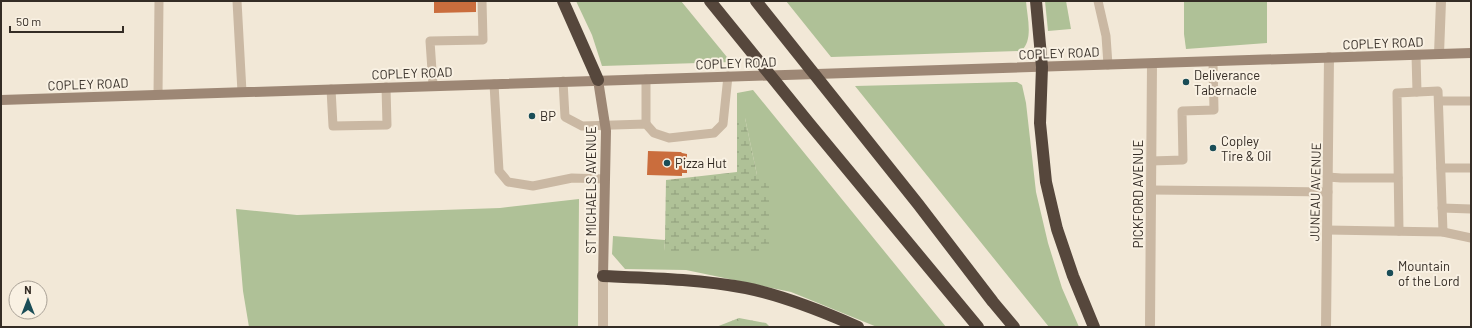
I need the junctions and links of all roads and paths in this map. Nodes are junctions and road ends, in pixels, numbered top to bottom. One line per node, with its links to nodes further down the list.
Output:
1 (159, 1): 28 (lane)
2 (237, 1): 26 (lane)
3 (482, 1): 23 (lane)
4 (563, 1): 20 (highway)
5 (710, 1): 52 (highway)
6 (756, 1): 53 (highway)
7 (1036, 1): 17 (highway)
8 (1098, 1): 16 (lane)
9 (1441, 1): 11 (street)
10 (1471, 53): 11 (main road, COPLEY ROAD)
11 (1439, 54): 12 (main road, COPLEY ROAD)
12 (1416, 55): 13 (main road, COPLEY ROAD); 27 (lane)
13 (1330, 57): 14 (main road, COPLEY ROAD); 37 (street, JUNEAU AVENUE)
14 (1213, 62): 15 (main road, COPLEY ROAD); 34 (lane)
15 (1152, 64): 16 (main road, COPLEY ROAD); 34 (street, PICKFORD AVENUE)
16 (1108, 65): 17 (main road, COPLEY ROAD)
17 (1042, 67): 18 (main road, COPLEY ROAD); 54 (highway)
18 (728, 76): 19 (main road, COPLEY ROAD); 32 (lane)
19 (646, 79): 20 (main road, COPLEY ROAD); 32 (lane)
20 (598, 80): 21 (main road, COPLEY ROAD); 33 (main road, ST MICHAELS AVENUE)
21 (563, 81): 22 (main road, COPLEY ROAD); 33 (lane)
22 (494, 84): 23 (main road, COPLEY ROAD); 39 (lane)
23 (433, 85): 24 (main road, COPLEY ROAD)
24 (386, 87): 25 (main road, COPLEY ROAD); 25 (lane)
25 (331, 89): 26 (main road, COPLEY ROAD)
26 (242, 92): 28 (main road, COPLEY ROAD)
27 (1417, 92): 30 (lane); 38 (lane)
28 (158, 95): 29 (main road, COPLEY ROAD)
29 (1, 100)
30 (1438, 101): 31 (lane); 35 (lane)
31 (1471, 101)
32 (646, 124): 33 (lane)
33 (605, 126): 39 (main road, ST MICHAELS AVENUE)
34 (1152, 161): 40 (street, PICKFORD AVENUE)
35 (1441, 168): 36 (lane); 42 (lane)
36 (1471, 168)
37 (1328, 177): 38 (lane); 41 (street, JUNEAU AVENUE)
38 (1398, 178): 45 (lane)
39 (605, 179): 48 (main road, ST MICHAELS AVENUE)
40 (1151, 190): 41 (lane); 49 (street, PICKFORD AVENUE)
41 (1328, 192): 44 (street, JUNEAU AVENUE)
42 (1442, 208): 43 (lane); 46 (lane)
43 (1471, 209)
44 (1327, 230): 45 (lane); 55 (street, JUNEAU AVENUE)
45 (1399, 231): 46 (lane)
46 (1443, 232): 47 (lane)
47 (1471, 238)
48 (603, 276): 50 (street); 51 (highway)
49 (1150, 325)
50 (603, 327)
51 (858, 327)
52 (978, 327)
53 (1014, 327)
54 (1094, 327)
55 (1326, 327)

